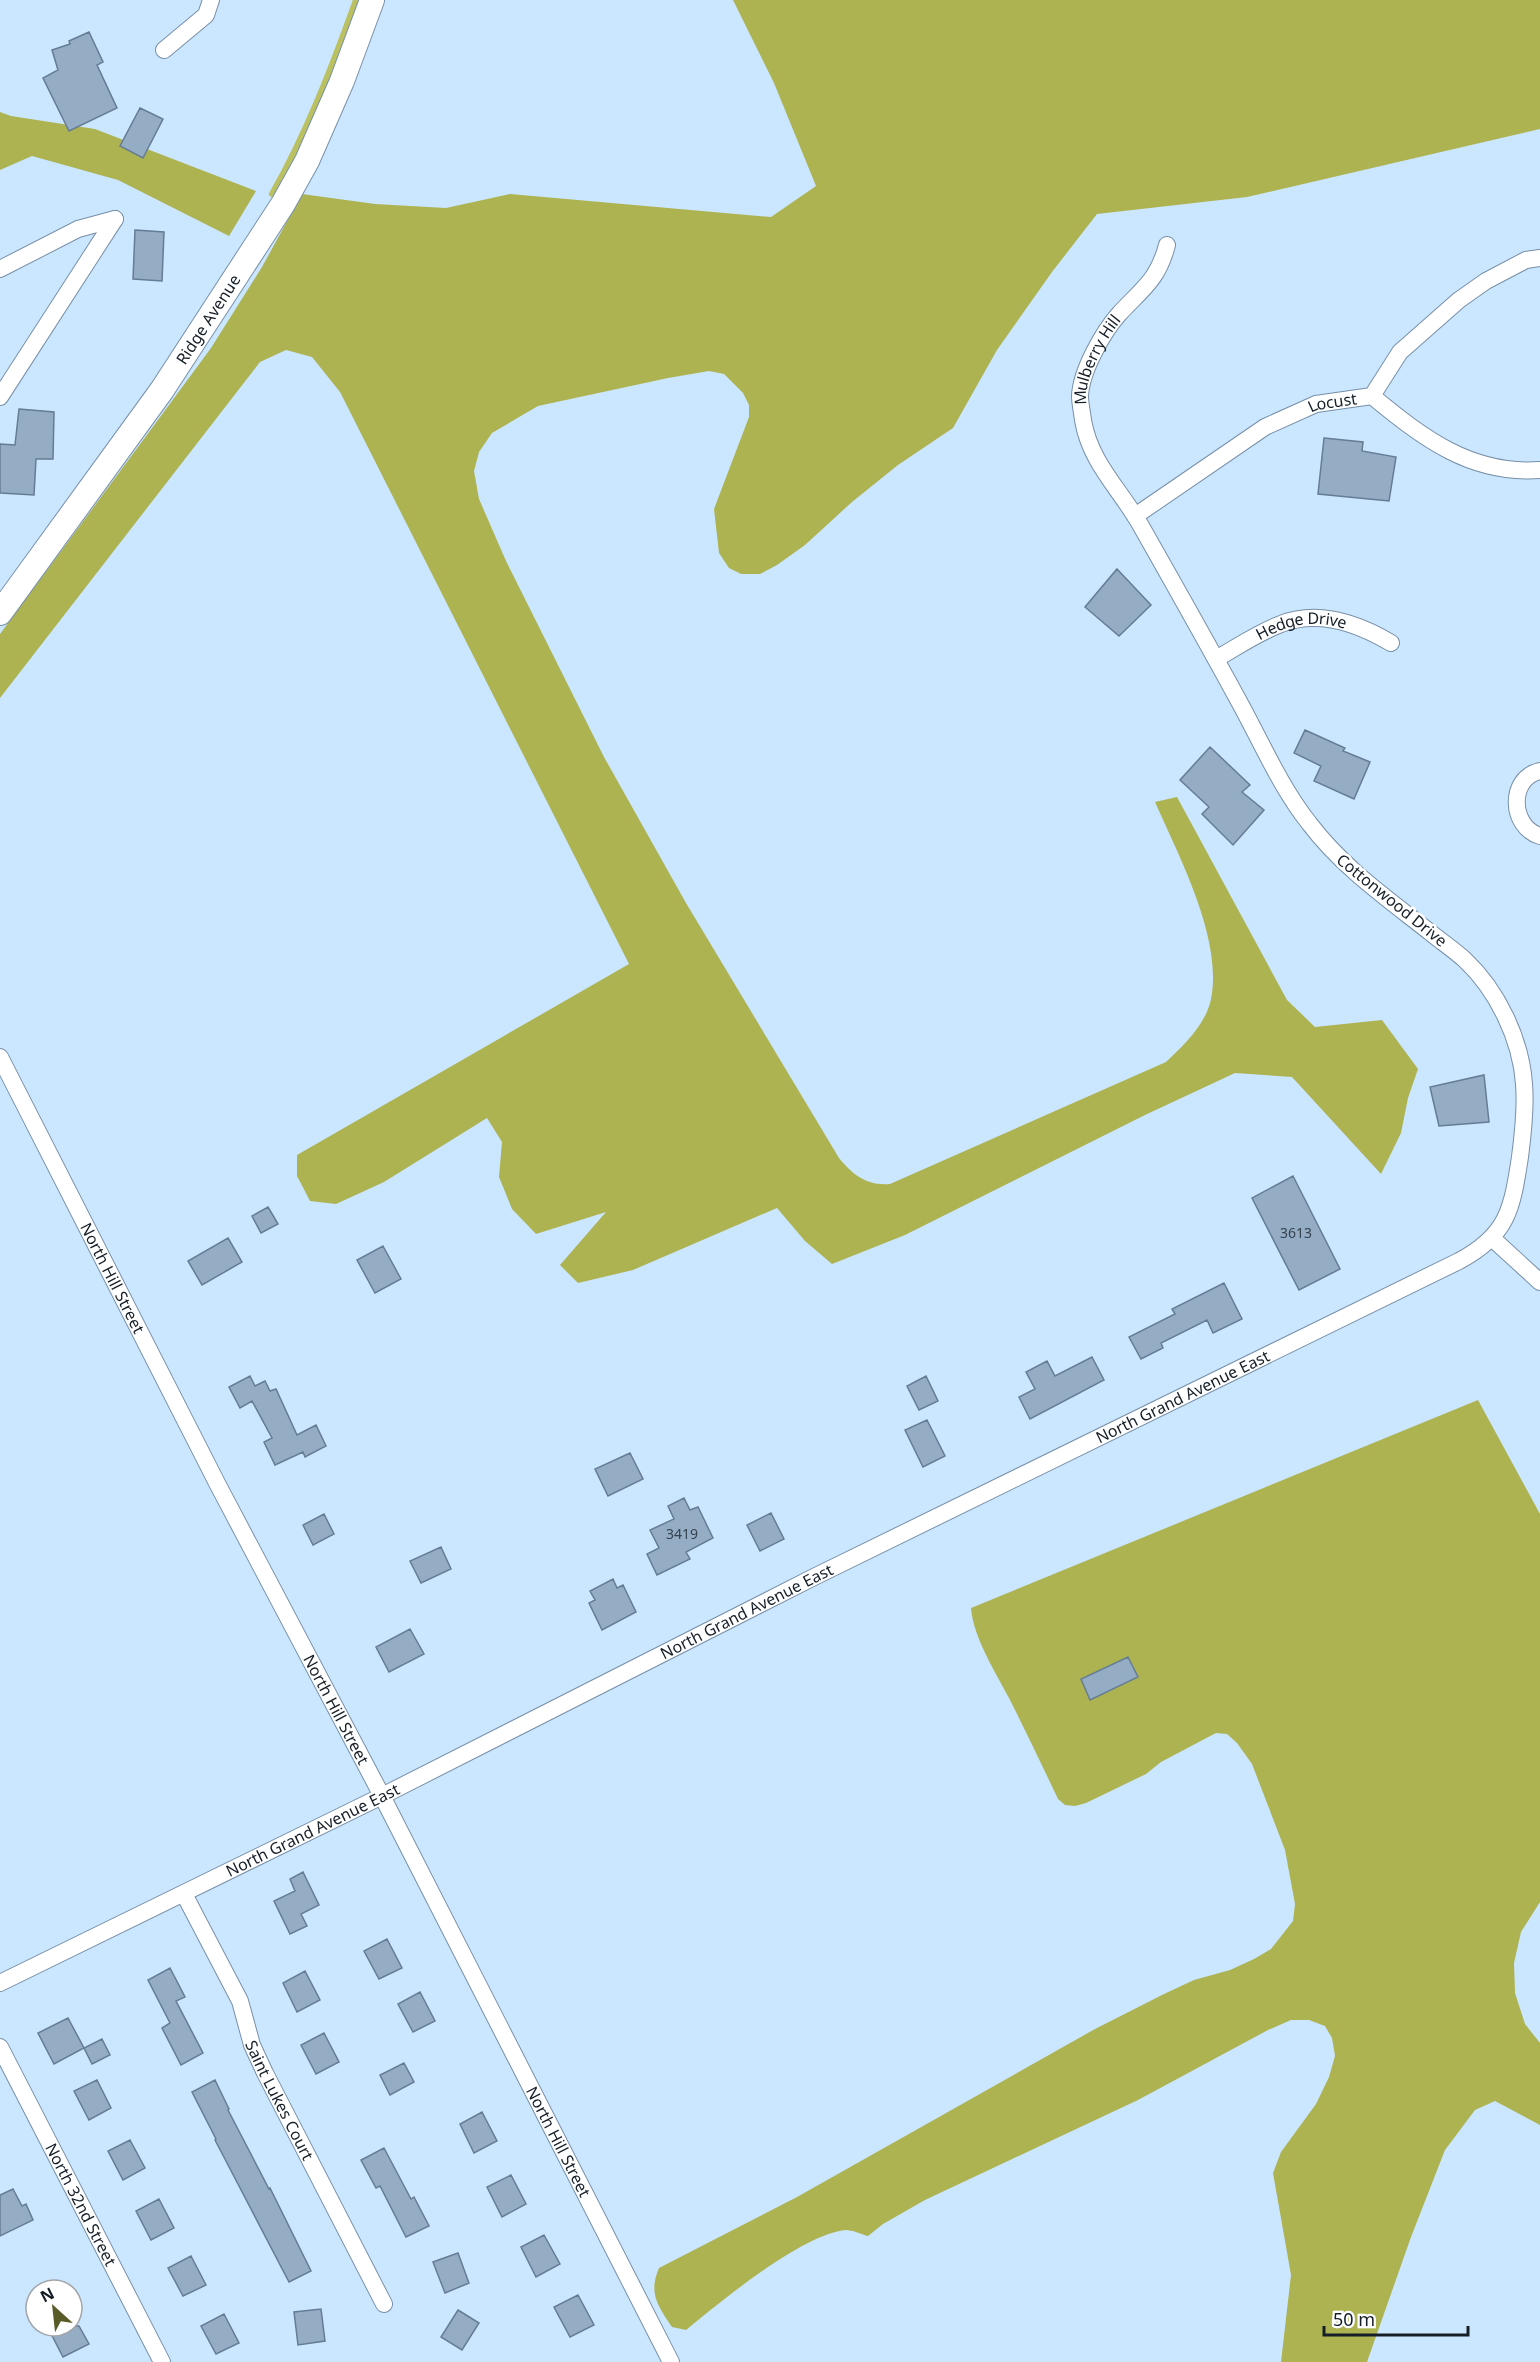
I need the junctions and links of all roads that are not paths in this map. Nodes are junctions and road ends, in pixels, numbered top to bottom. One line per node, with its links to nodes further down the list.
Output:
1 (211, 0): 3 (street)
2 (372, 0): 11 (street, Ridge Avenue)
3 (164, 50)
4 (1167, 245): 10 (street, Mulberry Hill)
5 (1540, 258): 8 (street, Locust)
6 (0, 269): 7 (street)
7 (0, 396)
8 (1372, 396): 9 (street); 10 (street, Locust)
9 (1540, 470)
10 (1136, 516): 13 (street, Cottonwood Drive)
11 (0, 613)
12 (1391, 643): 13 (street, Hedge Drive)
13 (1216, 659): 17 (street, Cottonwood Drive)
14 (1540, 771): 15 (street)
15 (1540, 836)
16 (0, 1058): 20 (street, North Hill Street)
17 (1532, 1084): 18 (street, Cottonwood Drive)
18 (1493, 1239): 19 (street); 20 (street, North Grand Avenue East)
19 (1540, 1282)
20 (382, 1796): 21 (street, North Grand Avenue East); 26 (street, North Hill Street)
21 (184, 1894): 22 (street, North Grand Avenue East); 24 (street, Saint Lukes Court)
22 (0, 1983)
23 (0, 2047): 25 (street, North 32nd Street)
24 (384, 2304)
25 (162, 2362)
26 (671, 2362)

